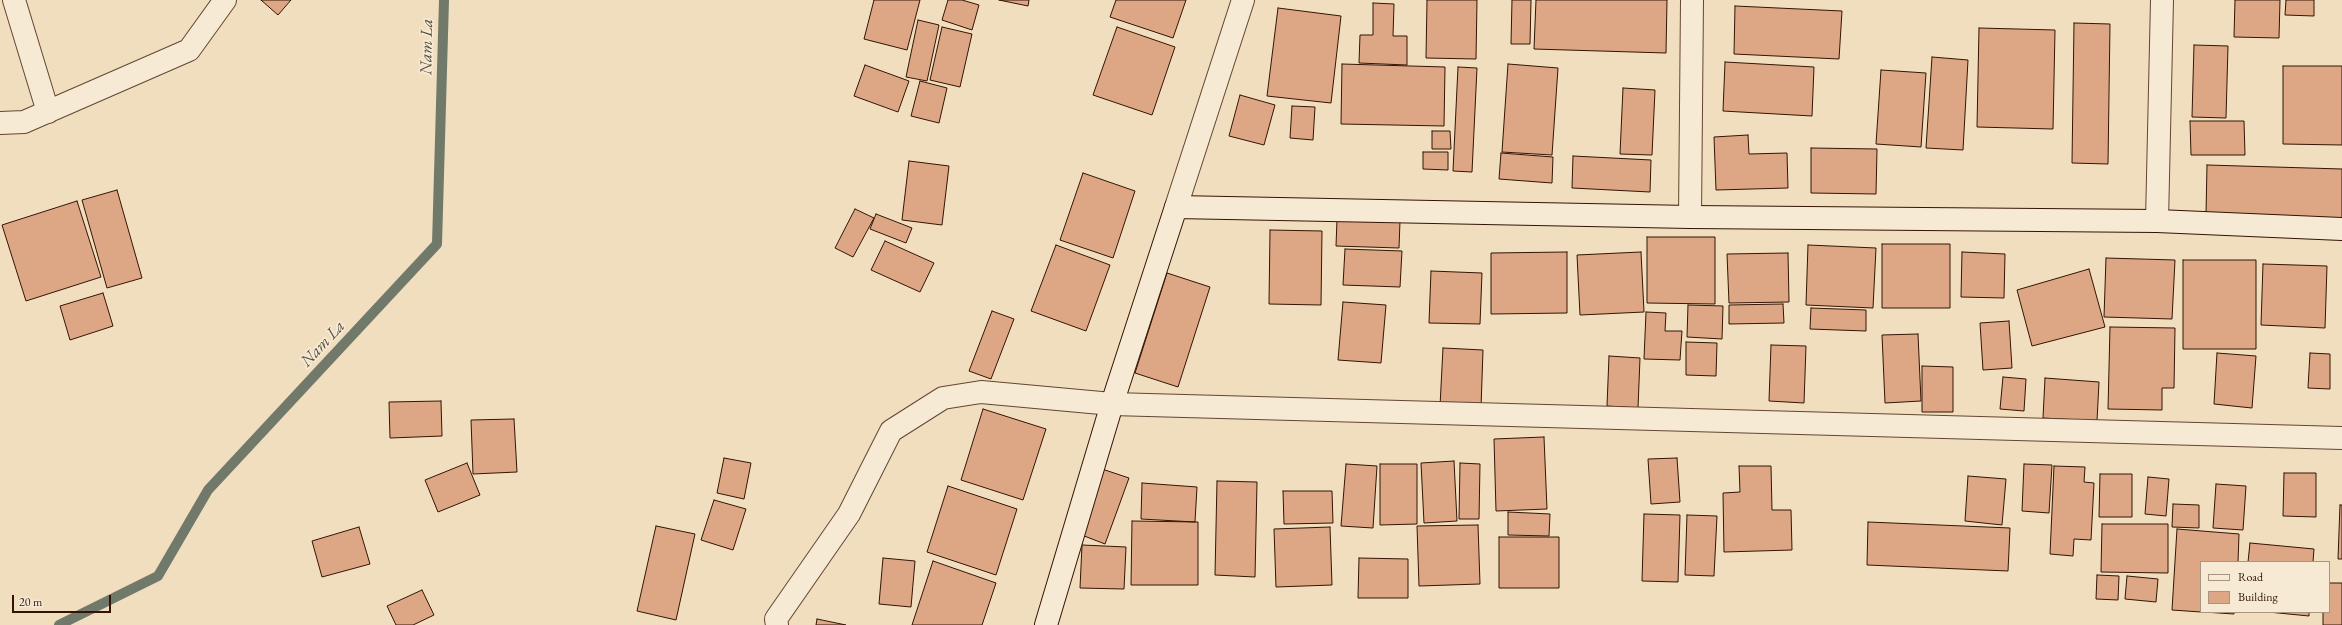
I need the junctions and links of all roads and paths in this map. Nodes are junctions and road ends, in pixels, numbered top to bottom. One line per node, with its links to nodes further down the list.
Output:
1 (14, 0): 6 (street)
2 (225, 0): 6 (street)
3 (1243, 0): 8 (street)
4 (1692, 0): 9 (street)
5 (2162, 0): 10 (street)
6 (48, 112): 7 (street)
7 (0, 123)
8 (1176, 207): 9 (street); 12 (street)
9 (1690, 217): 10 (street)
10 (2157, 221): 11 (street)
11 (2342, 229)
12 (1112, 404): 13 (street); 14 (street); 15 (street)
13 (2342, 438)
14 (776, 625)
15 (1046, 625)

